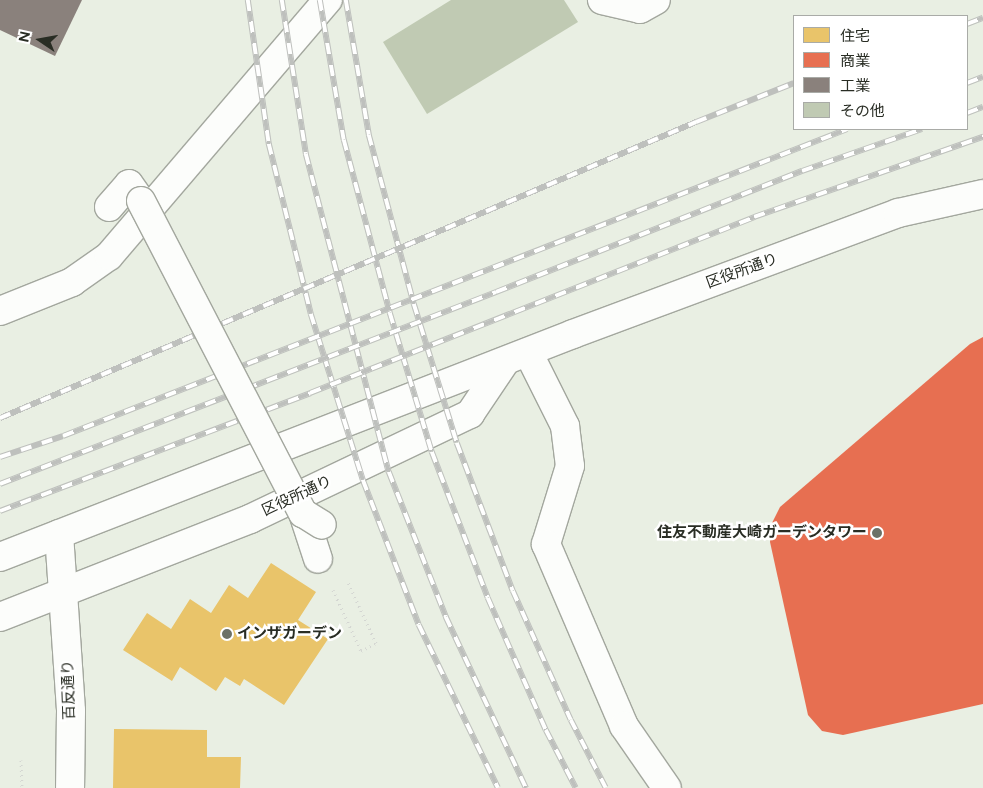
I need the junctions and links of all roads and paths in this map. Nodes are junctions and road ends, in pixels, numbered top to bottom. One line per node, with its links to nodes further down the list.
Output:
1 (328, 0): 6 (street)
2 (602, 0): 3 (street)
3 (656, 0)
4 (983, 194): 7 (street, 区役所通り)
5 (109, 207): 10 (street, bridge)
6 (0, 312)
7 (516, 357): 8 (street, 区役所通り); 13 (street, 区役所通り); 18 (street)
8 (59, 534): 9 (street, 区役所通り); 13 (street, 百反通り)
9 (0, 557)
10 (318, 560)
11 (345, 575): 12 (path)
12 (331, 585)
13 (63, 593): 14 (street, 区役所通り); 17 (street, 百反通り)
14 (0, 617)
15 (21, 760): 16 (path)
16 (22, 788)
17 (70, 788)
18 (667, 788)

